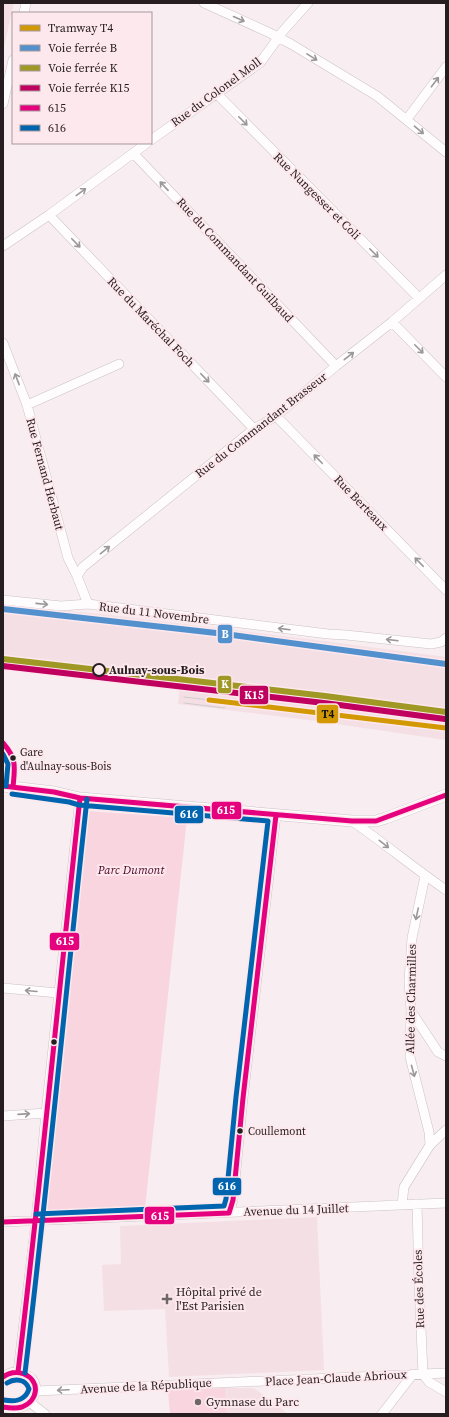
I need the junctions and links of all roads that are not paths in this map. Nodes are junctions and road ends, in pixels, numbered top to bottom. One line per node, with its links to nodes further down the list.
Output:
1 (204, 3): 3 (street, one-way to 3)
2 (308, 3): 3 (street, Rue du Colonel Moll)
3 (278, 37): 6 (street, Rue du Colonel Moll); 8 (street, one-way to 8)
4 (12, 64): 7 (street)
5 (446, 67): 8 (street, one-way to 5)
6 (216, 94): 9 (street, Rue du Colonel Moll); 16 (street, Rue Nungesser et Coli, one-way to 16)
7 (3, 104)
8 (407, 119): 11 (street, one-way to 11)
9 (152, 139)
10 (146, 144): 12 (street)
11 (446, 152)
12 (134, 154): 13 (street, one-way to 12); 20 (street, Rue du Commandant Guilbaud, one-way to 12)
13 (49, 215): 14 (street); 24 (street, Rue du Maréchal Foch, one-way to 24)
14 (3, 246)
15 (446, 274): 16 (street, Rue du Commandant Brasseur)
16 (418, 298): 17 (street, Rue du Commandant Brasseur)
17 (392, 322): 20 (street, Rue du Commandant Brasseur, one-way to 17); 21 (street, one-way to 21)
18 (3, 343): 22 (street, Rue Fernand Herbaut, one-way to 18)
19 (119, 364): 22 (street)
20 (336, 366): 23 (street, Rue du Commandant Brasseur)
21 (446, 377)
22 (27, 405): 25 (street, Rue Fernand Herbaut)
23 (276, 416): 24 (street, Rue du Commandant Brasseur); 26 (street, Rue Berteaux, one-way to 23)
24 (254, 429): 25 (street, Rue du Commandant Brasseur, one-way to 24)
25 (77, 576): 28 (street, Rue Fernand Herbaut)
26 (446, 590)
27 (3, 600): 28 (street, Rue du 11 Novembre, one-way to 28)
28 (88, 604): 29 (street, Rue du 11 Novembre, one-way to 28)
29 (446, 638)
30 (3, 786): 32 (street)
31 (446, 795): 34 (street)
32 (80, 798): 33 (street); 38 (street)
33 (276, 815): 34 (street); 48 (street)
34 (352, 821): 35 (street, one-way to 35)
35 (425, 876): 36 (street); 39 (street, Allée des Charmilles, one-way to 39)
36 (446, 890)
37 (3, 988): 38 (street, one-way to 37)
38 (58, 993): 41 (street)
39 (411, 1012): 40 (street); 44 (street, Allée des Charmilles, one-way to 44)
40 (446, 1056)
41 (46, 1113): 42 (street, one-way to 41); 49 (street)
42 (3, 1116)
43 (446, 1130): 44 (street)
44 (430, 1145): 47 (street)
45 (446, 1203): 46 (street, Avenue du 14 Juillet)
46 (417, 1204): 47 (street, Avenue du 14 Juillet); 54 (street, Rue des Écoles)
47 (402, 1205): 48 (street, Avenue du 14 Juillet)
48 (229, 1212): 49 (street, Avenue du 14 Juillet)
49 (36, 1221): 50 (street, Avenue du 14 Juillet); 51 (street)
50 (3, 1222)
51 (18, 1372): 55 (street); 57 (street)
52 (446, 1373): 54 (street)
53 (413, 1374): 54 (street); 56 (street, Place Jean-Claude Abrioux); 63 (street, Place Jean-Claude Abrioux)
54 (423, 1374): 58 (street)
55 (3, 1377)
56 (256, 1381): 57 (street, Avenue de la République, one-way to 57)
57 (36, 1392): 59 (street)
58 (446, 1392)
59 (32, 1404): 61 (street); 62 (street)
60 (3, 1407): 61 (street)
61 (13, 1413)
62 (45, 1414)
63 (382, 1414)

